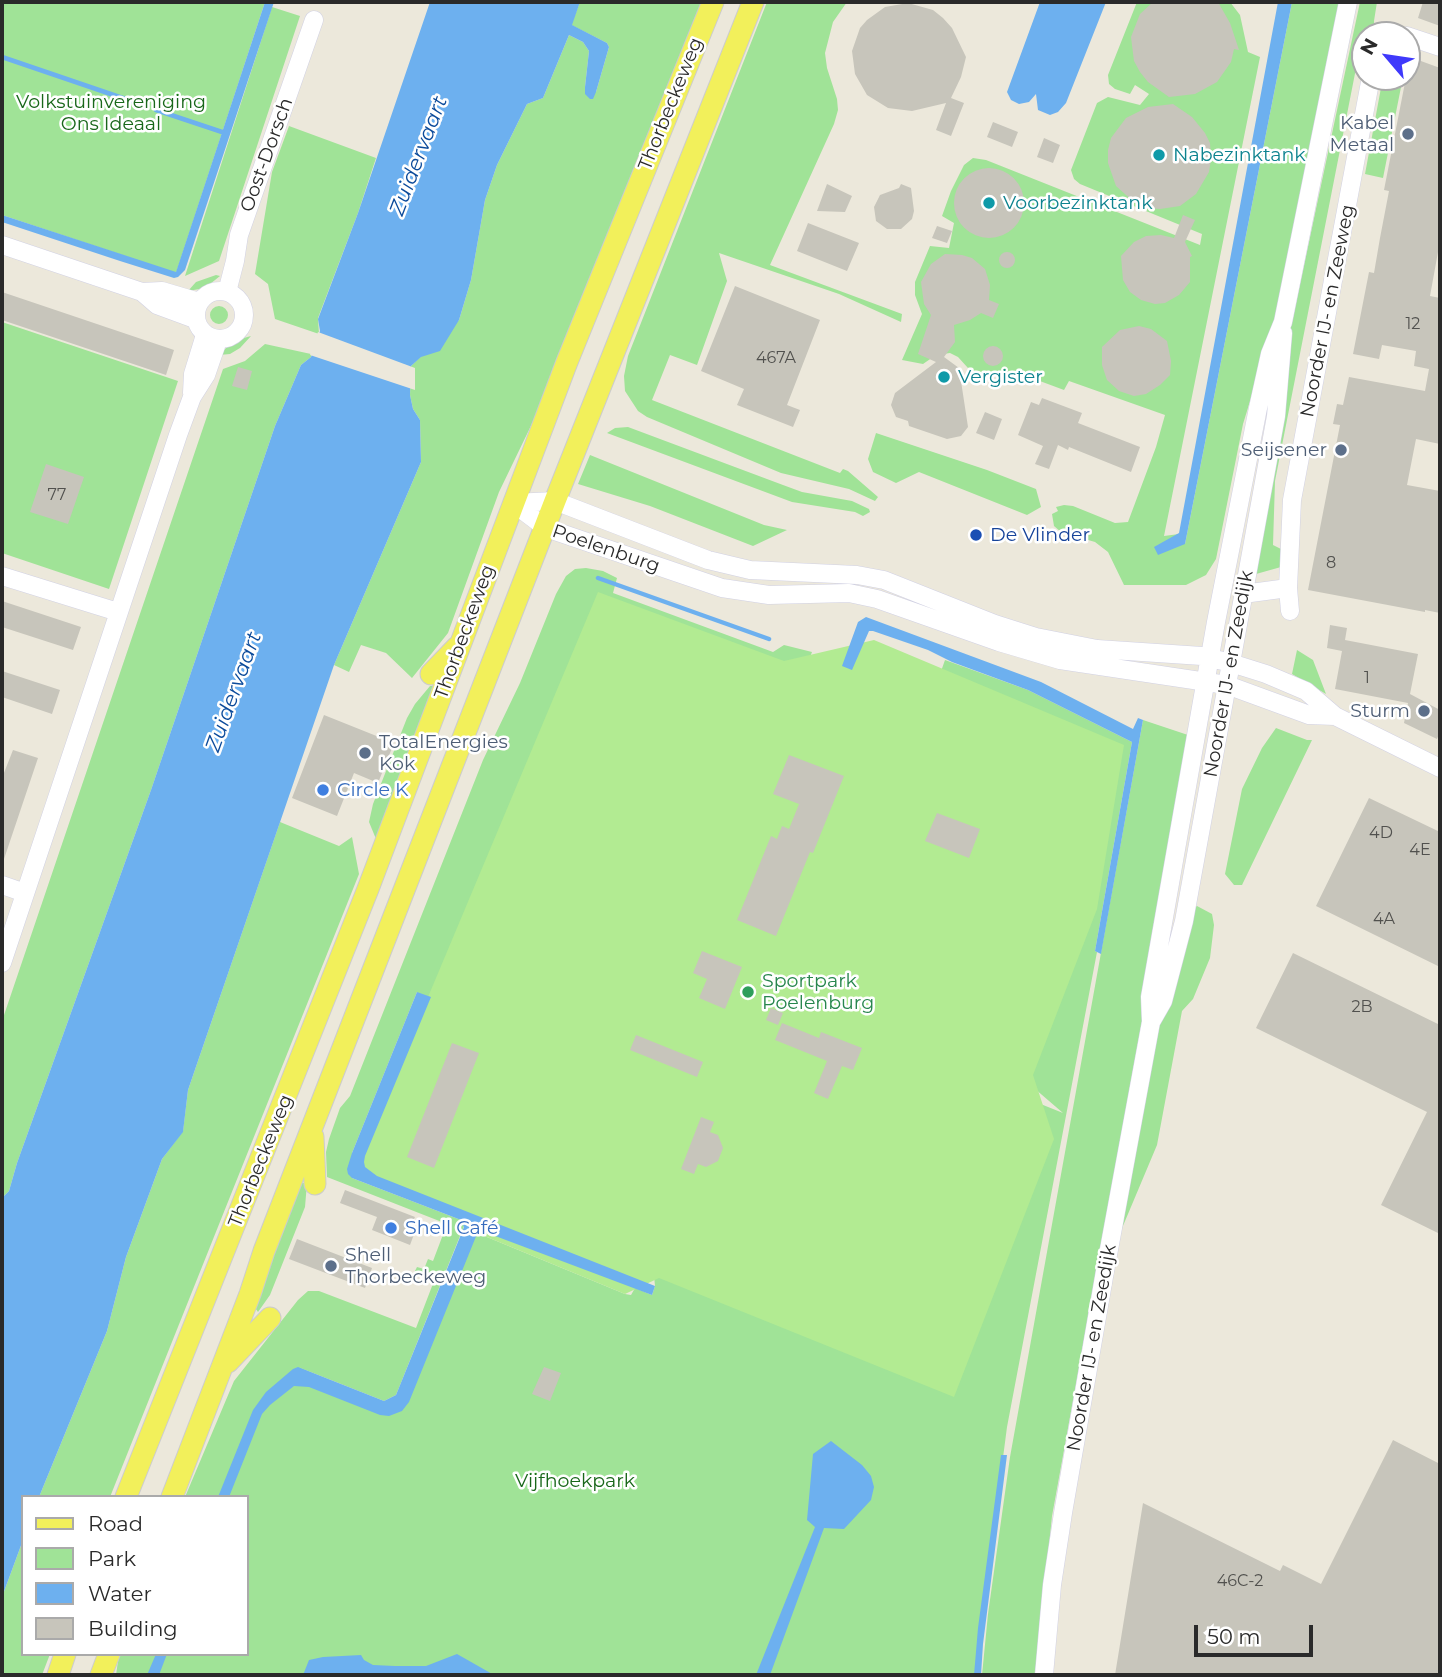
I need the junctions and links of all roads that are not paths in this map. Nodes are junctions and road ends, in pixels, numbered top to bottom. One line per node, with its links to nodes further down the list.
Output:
1 (713, 2): 14 (main road, Thorbeckeweg)
2 (753, 2): 13 (main road, Thorbeckeweg)
3 (1348, 2): 11 (street, Noorder IJ- en Zeedijk)
4 (314, 20): 9 (street, Oost-Dorsch)
5 (1421, 41): 6 (street)
6 (1440, 47)
7 (1368, 91): 17 (street, Noorder IJ- en Zeeweg)
8 (2, 246): 10 (street)
9 (227, 292): 10 (street); 12 (street)
10 (197, 310): 12 (street)
11 (1283, 322): 18 (street, Noorder IJ- en Zeedijk); 22 (street, Noorder IJ- en Zeedijk)
12 (211, 337): 20 (street)
13 (555, 501): 14 (street, Poelenburg); 15 (main road, Thorbeckeweg); 22 (street, Poelenburg)
14 (513, 503): 15 (street, Poelenburg); 21 (main road, Thorbeckeweg)
15 (545, 528): 25 (street, Poelenburg); 35 (main road, Thorbeckeweg)
16 (2, 576): 20 (street)
17 (1288, 588): 18 (street); 19 (street, Noorder IJ- en Zeeweg)
18 (1243, 594): 23 (street, Noorder IJ- en Zeedijk)
19 (1290, 611)
20 (118, 612): 32 (street)
21 (463, 640): 24 (main road); 31 (main road, Thorbeckeweg)
22 (1210, 659): 23 (street, Poelenburg); 25 (street, Noorder IJ- en Zeedijk)
23 (1231, 663): 26 (street, Noorder IJ- en Zeedijk); 27 (street, Poelenburg)
24 (431, 674)
25 (1205, 683): 26 (street, Poelenburg); 34 (street, Noorder IJ- en Zeedijk)
26 (1227, 685): 27 (street, Poelenburg); 34 (street, Noorder IJ- en Zeedijk)
27 (1335, 716): 28 (street)
28 (1440, 768)
29 (367, 844): 31 (main road)
30 (2, 885): 32 (street)
31 (368, 889): 39 (main road, Thorbeckeweg)
32 (25, 893): 33 (street)
33 (2, 963)
34 (1152, 1022): 45 (street, Noorder IJ- en Zeedijk)
35 (313, 1128): 36 (main road); 38 (main road, Thorbeckeweg)
36 (315, 1184)
37 (270, 1318): 38 (main road)
38 (222, 1368): 40 (main road, Thorbeckeweg)
39 (127, 1495)
40 (173, 1495)
41 (64, 1656): 43 (main road)
42 (108, 1656): 44 (main road)
43 (58, 1675)
44 (101, 1675)
45 (1044, 1675)

